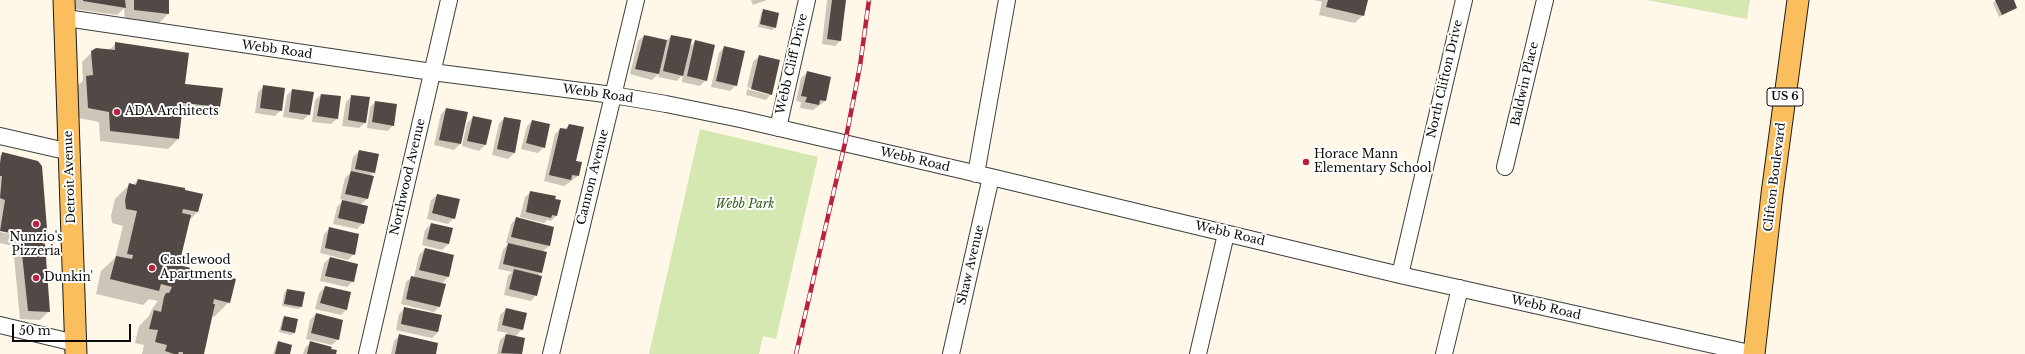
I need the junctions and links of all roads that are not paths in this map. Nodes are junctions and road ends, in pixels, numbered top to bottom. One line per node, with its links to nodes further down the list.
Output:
1 (449, 0): 9 (street, Northwood Avenue)
2 (636, 0): 10 (street, Cannon Avenue)
3 (807, 0): 11 (street, Webb Cliff Drive)
4 (1007, 0): 15 (street, Shaw Avenue)
5 (1464, 0): 17 (street, North Clifton Drive)
6 (1545, 0): 14 (street, Baldwin Place)
7 (1798, 0): 26 (main road, Clifton Boulevard / US 6)
8 (65, 9): 9 (street, Webb Road); 13 (main road, Detroit Avenue)
9 (432, 72): 10 (street, Webb Road); 21 (street, Northwood Avenue)
10 (613, 95): 11 (street, Webb Road); 22 (street, Cannon Avenue)
11 (778, 128): 15 (street, Webb Road)
12 (0, 136): 13 (street)
13 (70, 152): 20 (main road, Detroit Avenue)
14 (1505, 167)
15 (984, 175): 16 (street, Webb Road); 23 (street, Shaw Avenue)
16 (1226, 234): 17 (street, Webb Road); 24 (street)
17 (1400, 275): 18 (street, Webb Road)
18 (1460, 288): 25 (street); 26 (street, Webb Road)
19 (0, 325): 20 (street)
20 (75, 348)
21 (367, 354)
22 (550, 354)
23 (951, 354)
24 (1198, 354)
25 (1444, 354)
26 (1754, 354)

